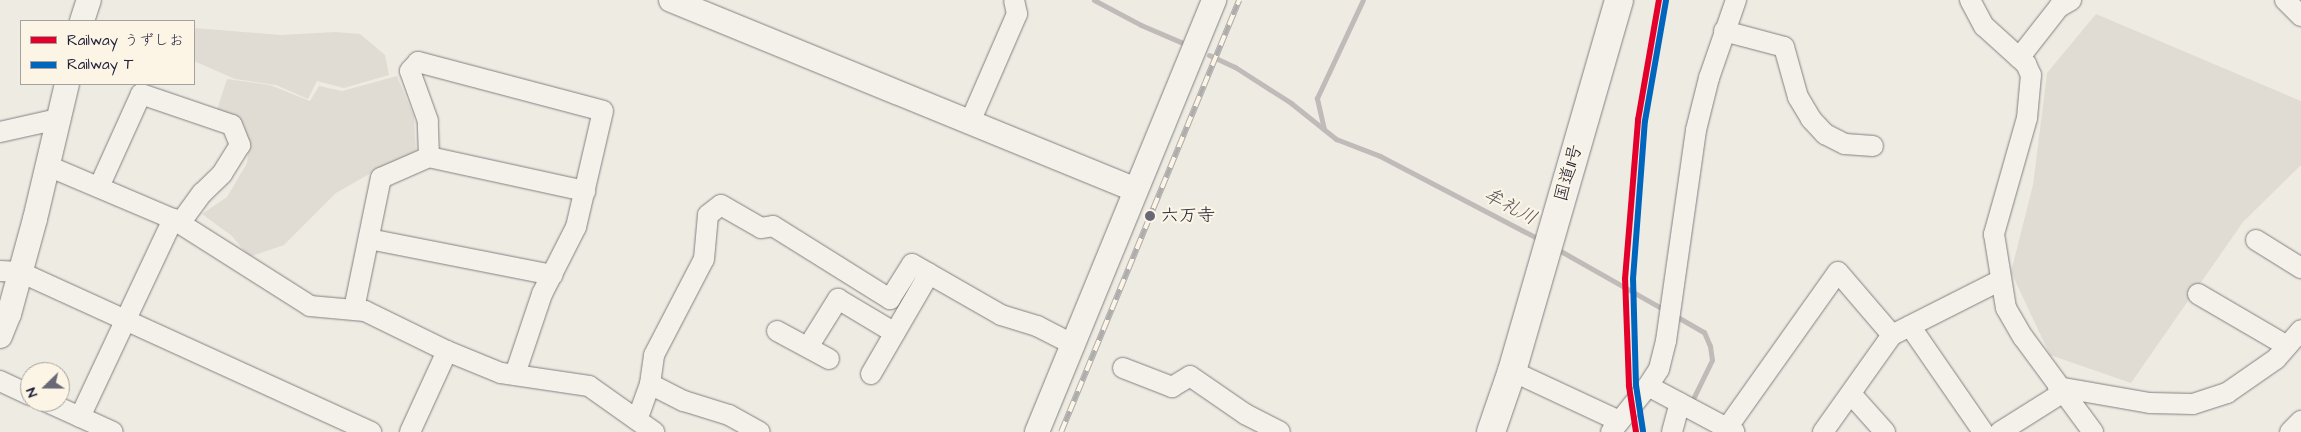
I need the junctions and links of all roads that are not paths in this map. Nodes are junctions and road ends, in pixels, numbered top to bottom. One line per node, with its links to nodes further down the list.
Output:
1 (89, 0): 11 (street)
2 (671, 0): 16 (street)
3 (1014, 0): 16 (street)
4 (1214, 0): 22 (street)
5 (1619, 0): 47 (highway, 国道11号)
6 (1970, 0): 13 (street)
7 (2071, 0): 13 (street)
8 (2285, 0): 10 (street)
9 (1733, 1): 12 (street)
10 (2301, 16)
11 (82, 20)
12 (1724, 31): 18 (street); 52 (street)
13 (2019, 58): 31 (street)
14 (67, 85): 15 (street)
15 (58, 119): 17 (street); 20 (street)
16 (970, 122): 22 (street)
17 (0, 132)
18 (1873, 146)
19 (429, 157): 23 (street); 23 (street); 25 (street)
20 (48, 166): 21 (street); 28 (street)
21 (100, 187): 24 (street); 24 (street)
22 (1136, 190): 41 (street)
23 (585, 191): 30 (street)
24 (176, 221): 33 (street); 34 (street)
25 (368, 239): 30 (street); 33 (street)
26 (2256, 240): 27 (street)
27 (2301, 268)
28 (10, 272): 34 (street); 40 (street)
29 (929, 274): 38 (street); 41 (street); 51 (street)
30 (552, 275): 48 (street)
31 (2001, 280): 35 (street); 54 (street)
32 (2198, 294): 42 (street)
33 (354, 309): 44 (street)
34 (126, 320): 58 (street); 64 (street)
35 (1910, 326): 39 (street); 73 (street)
36 (2301, 330): 42 (street)
37 (777, 331): 43 (street)
38 (895, 333): 43 (street); 49 (street)
39 (1892, 334): 55 (street); 62 (street)
40 (0, 336)
41 (1074, 345): 67 (street)
42 (2287, 346): 54 (street)
43 (808, 347): 45 (street)
44 (447, 351): 48 (street); 65 (street)
45 (829, 359)
46 (1124, 368): 68 (street)
47 (1512, 371): 61 (street); 69 (highway, 国道11号)
48 (514, 374): 60 (street)
49 (871, 374)
50 (0, 381): 53 (street)
51 (650, 384): 60 (street); 66 (street)
52 (1648, 386): 56 (street); 61 (street)
53 (20, 390)
54 (2060, 390): 74 (street); 75 (street)
55 (1851, 394): 71 (street); 72 (street)
56 (1687, 406): 62 (street); 70 (street)
57 (69, 412): 58 (street)
58 (80, 417): 63 (street)
59 (2301, 421): 76 (street)
60 (643, 427)
61 (1615, 427)
62 (1731, 430)
63 (113, 432)
64 (371, 432)
65 (410, 432)
66 (760, 432)
67 (1037, 432)
68 (1280, 432)
69 (1491, 432)
70 (1672, 432)
71 (1823, 432)
72 (1885, 432)
73 (1983, 432)
74 (2000, 432)
75 (2093, 432)
76 (2290, 432)

